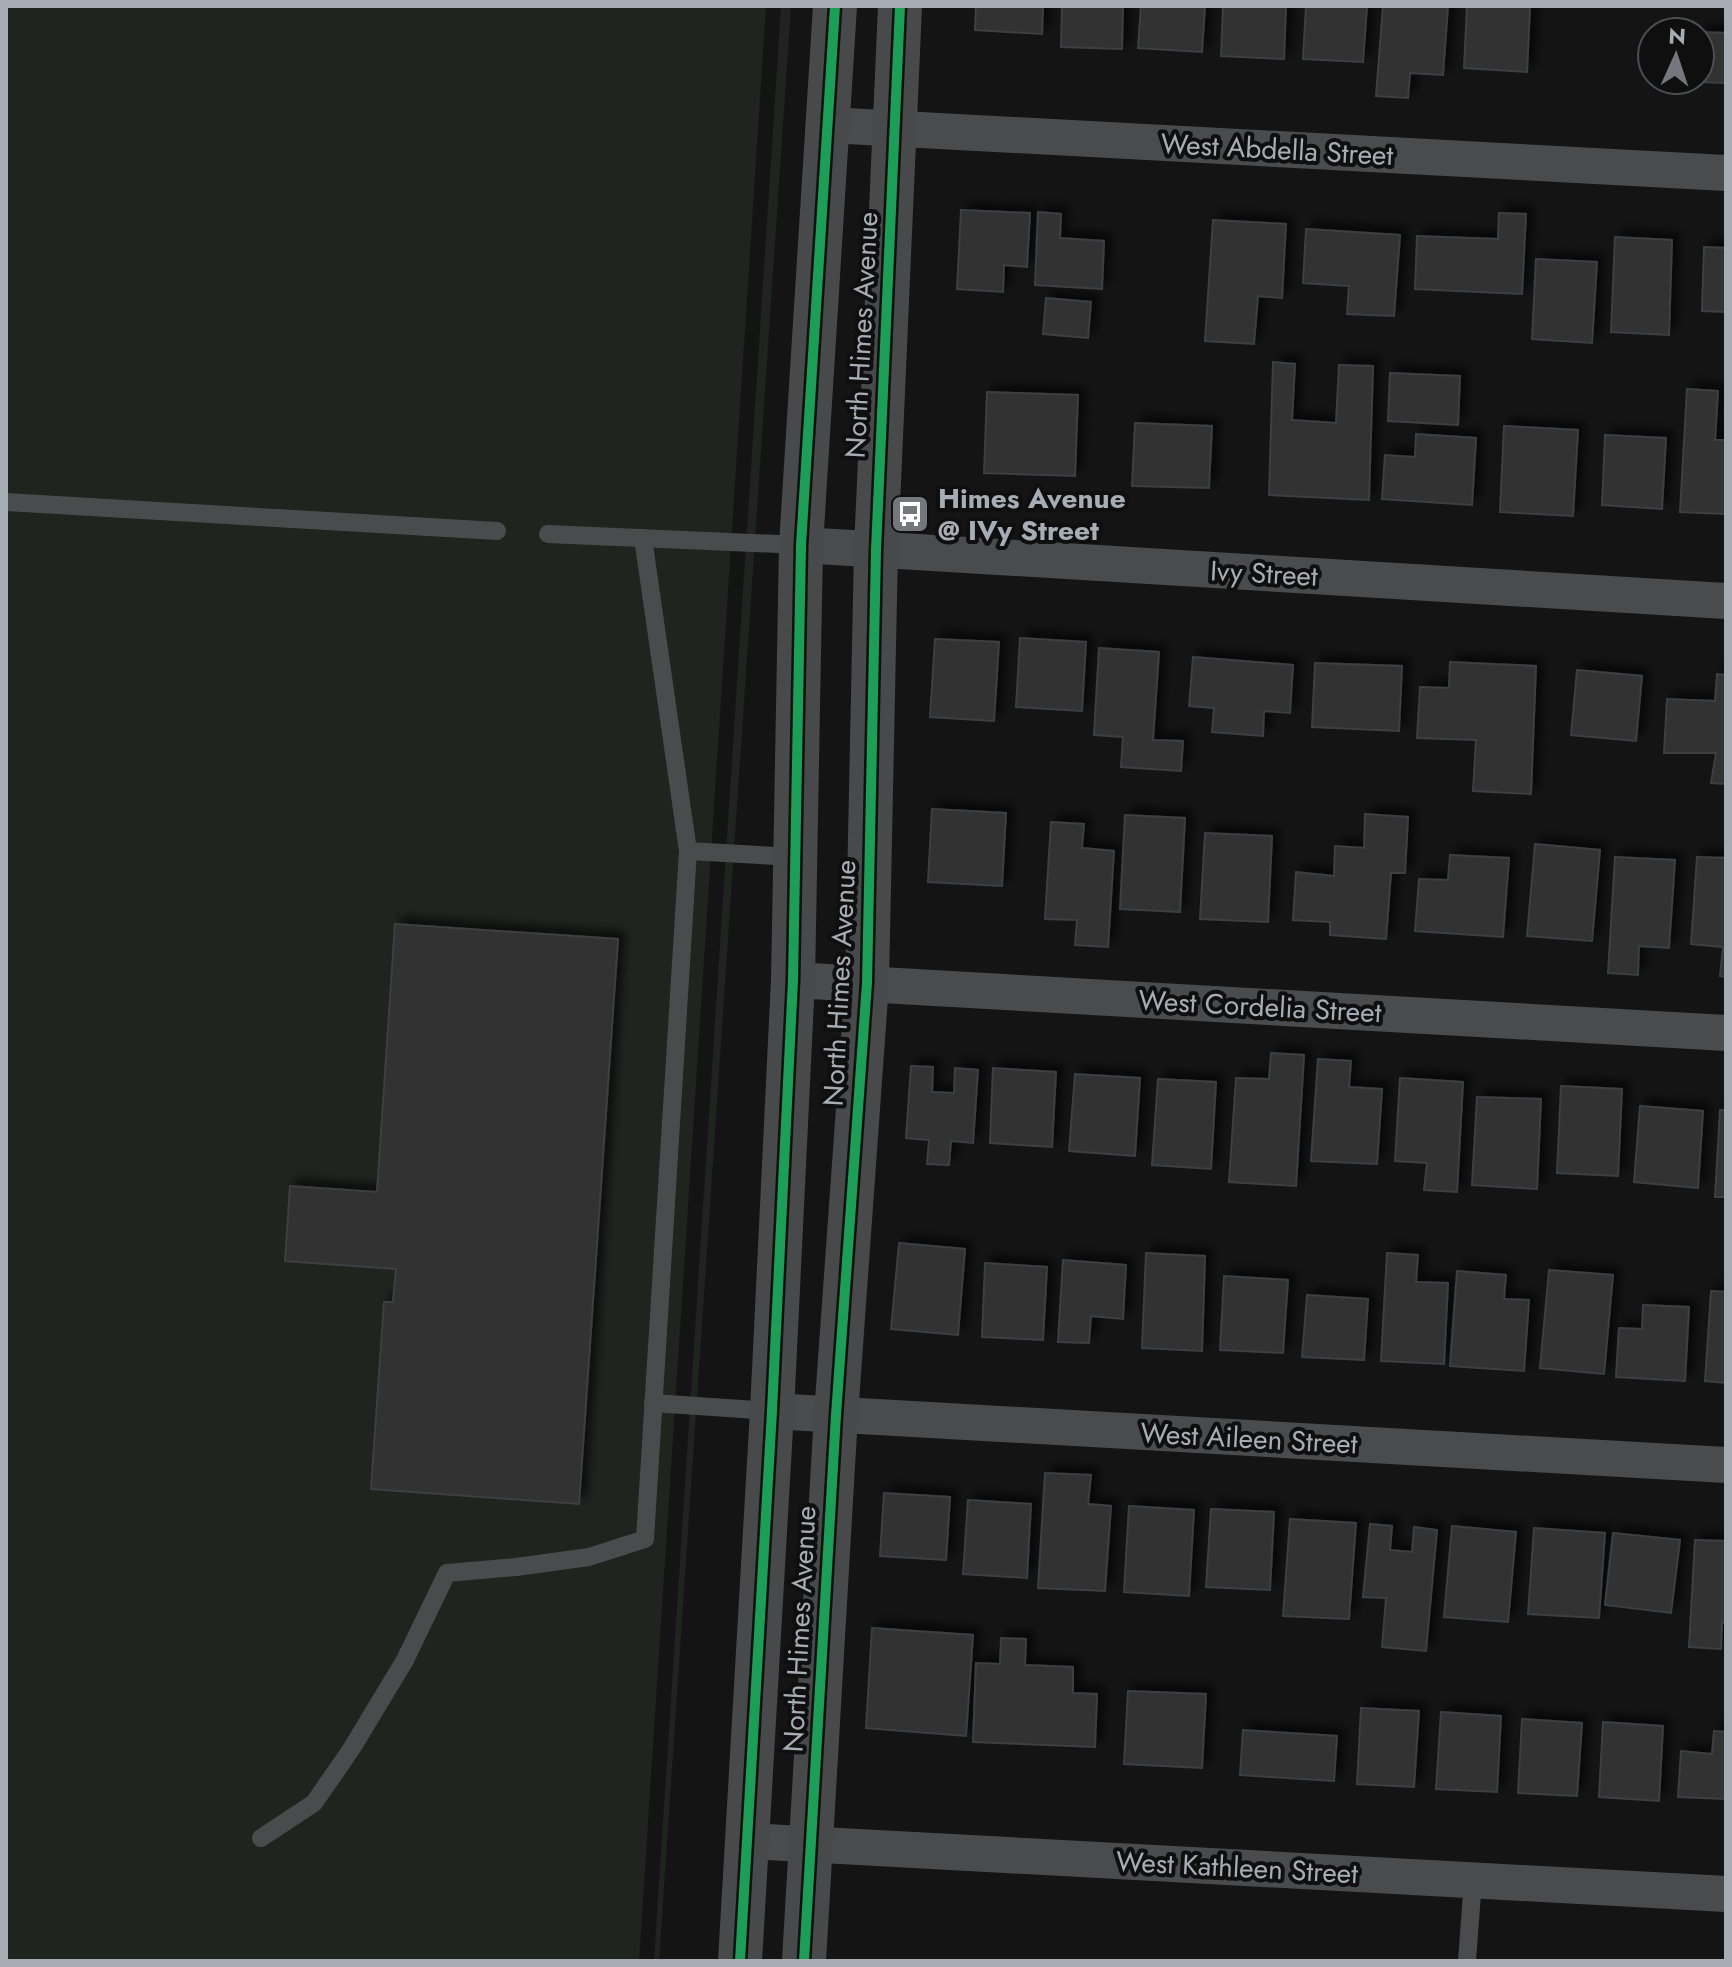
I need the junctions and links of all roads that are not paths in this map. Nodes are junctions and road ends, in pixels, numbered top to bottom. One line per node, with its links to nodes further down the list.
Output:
1 (835, 6): 3 (street, North Himes Avenue)
2 (900, 6): 4 (street, North Himes Avenue)
3 (828, 125): 4 (street, West Abdella Street); 10 (street, North Himes Avenue)
4 (894, 129): 5 (street, West Abdella Street); 11 (street, North Himes Avenue)
5 (1726, 173)
6 (6, 502): 7 (lane)
7 (497, 531)
8 (548, 534): 9 (lane)
9 (643, 538): 10 (lane); 13 (lane)
10 (801, 545): 11 (street, Ivy Street); 14 (street, North Himes Avenue)
11 (876, 550): 12 (street, Ivy Street); 16 (street, North Himes Avenue)
12 (1726, 601)
13 (688, 851): 14 (lane); 18 (lane)
14 (795, 857): 15 (street, North Himes Avenue)
15 (793, 980): 16 (street, West Cordelia Street); 19 (street, North Himes Avenue)
16 (867, 983): 17 (street, West Cordelia Street); 20 (street, North Himes Avenue)
17 (1726, 1033)
18 (653, 1403): 19 (lane); 22 (lane)
19 (772, 1411): 20 (street, West Aileen Street); 23 (street, North Himes Avenue)
20 (836, 1415): 21 (street, West Aileen Street); 24 (street, North Himes Avenue)
21 (1726, 1465)
22 (261, 1838)
23 (748, 1841): 24 (street, West Kathleen Street); 27 (street, North Himes Avenue)
24 (810, 1845): 25 (street, West Kathleen Street); 28 (street, North Himes Avenue)
25 (1473, 1880): 26 (street, West Kathleen Street); 29 (lane)
26 (1726, 1894)
27 (740, 1961)
28 (804, 1961)
29 (1467, 1961)

